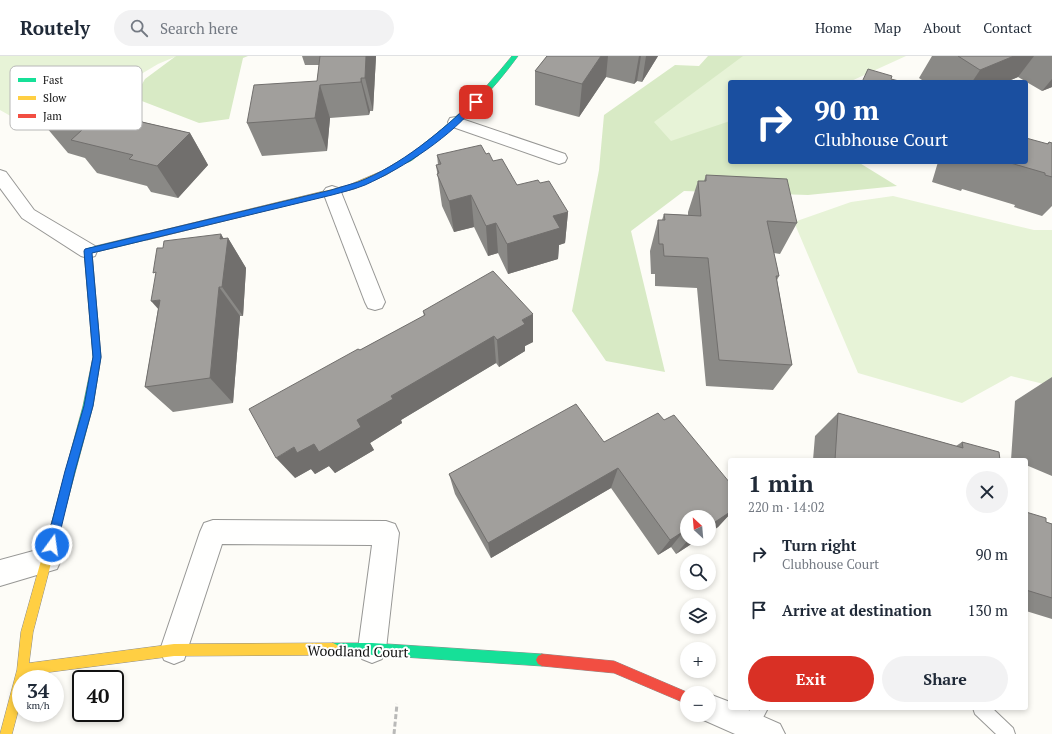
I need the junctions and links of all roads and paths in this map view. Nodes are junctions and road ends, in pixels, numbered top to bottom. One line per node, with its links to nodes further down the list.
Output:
1 (515, 56): 2 (street)
2 (456, 122): 3 (street); 5 (street)
3 (559, 158)
4 (0, 176): 6 (street)
5 (332, 192): 6 (street); 7 (street)
6 (88, 251): 8 (street)
7 (375, 302)
8 (48, 560): 9 (street); 12 (street)
9 (0, 572)
10 (174, 650): 11 (street, Woodland Court); 11 (street); 12 (street, Woodland Court)
11 (372, 650): 13 (street, Woodland Court)
12 (23, 670)
13 (680, 695)
14 (397, 704): 20 (path)
15 (716, 710): 18 (street)
16 (983, 710): 21 (lane)
17 (12, 711): 19 (street)
18 (760, 722)
19 (6, 734)
20 (394, 734)
21 (1007, 734)

